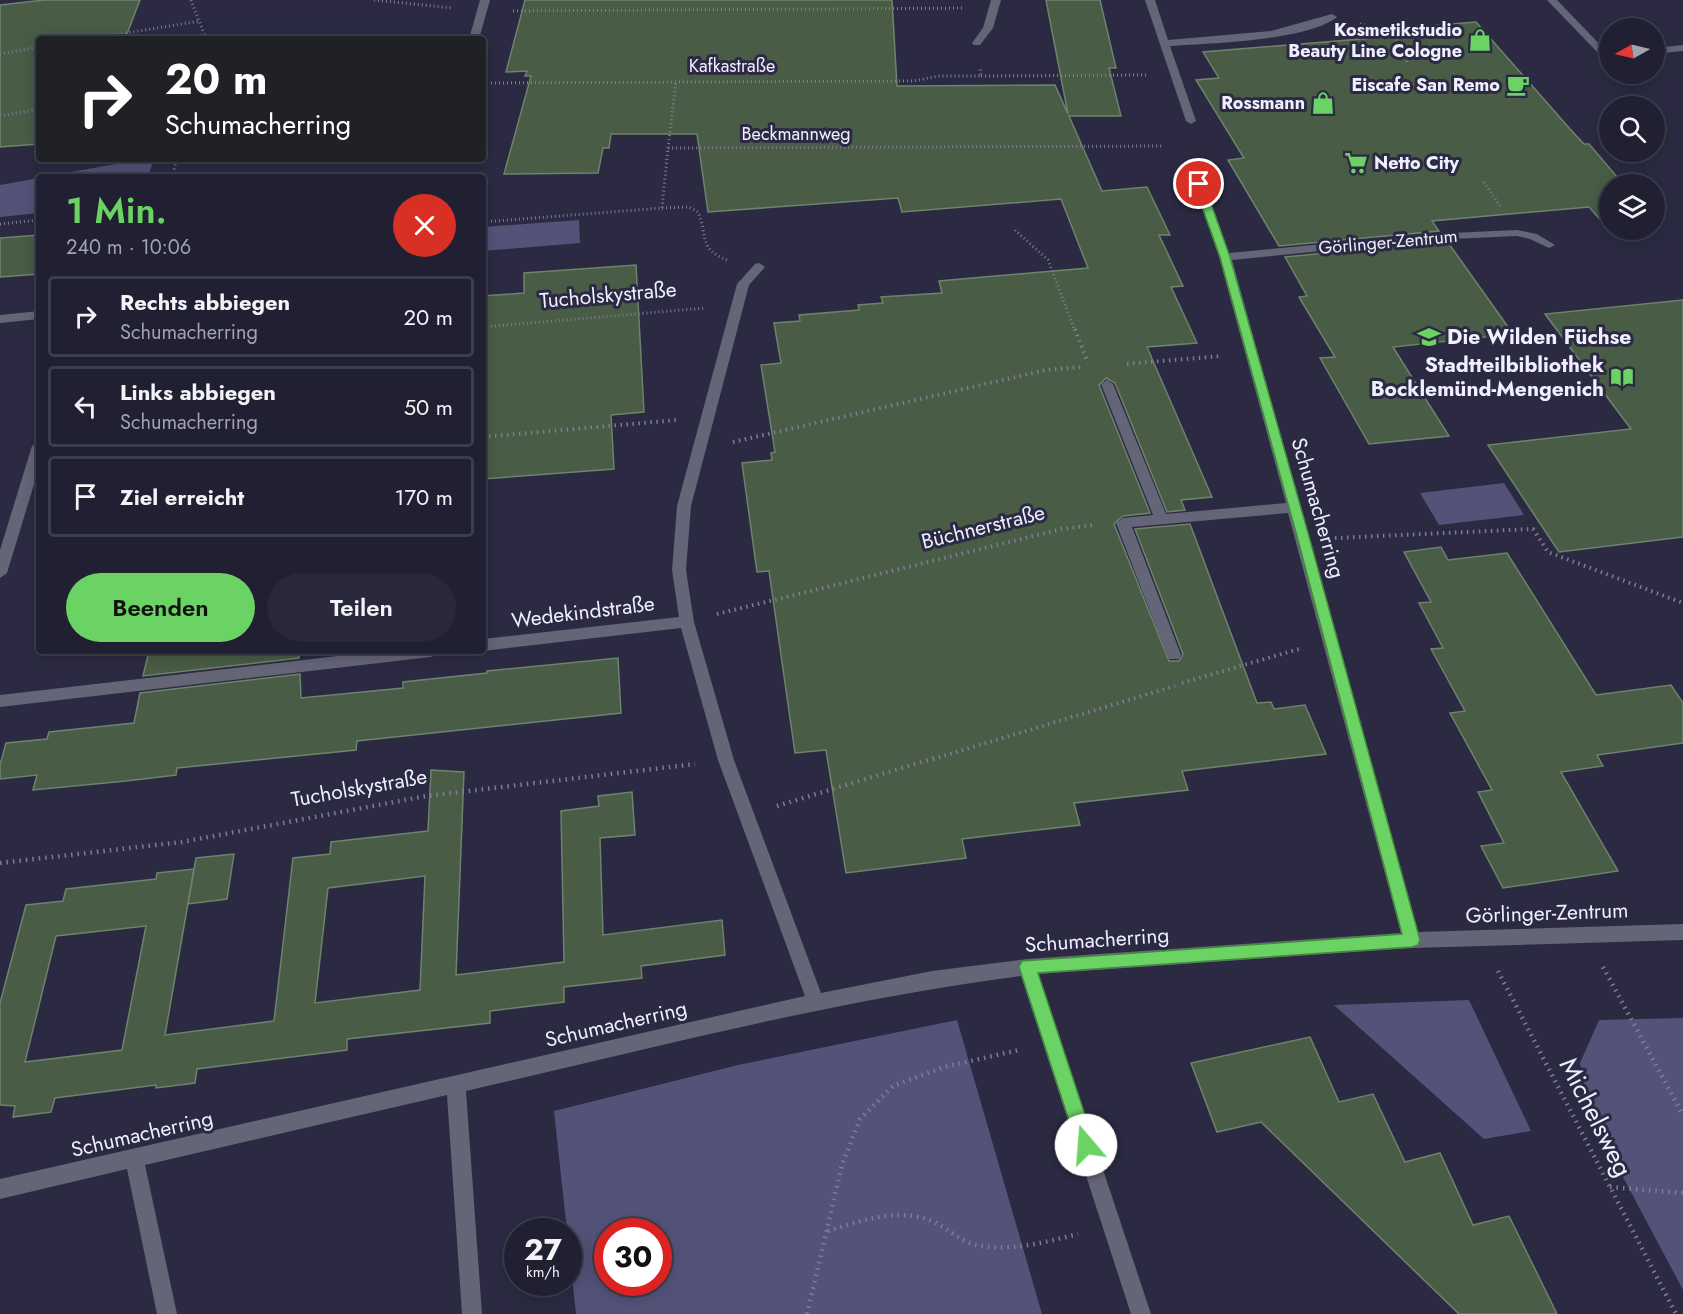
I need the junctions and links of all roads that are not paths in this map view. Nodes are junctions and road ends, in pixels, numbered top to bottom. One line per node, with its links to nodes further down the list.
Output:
1 (485, 0): 6 (street)
2 (1150, 0): 8 (street)
3 (1552, 0): 10 (street)
4 (996, 4): 7 (street)
5 (1332, 17): 8 (street)
6 (475, 36)
7 (977, 43)
8 (1164, 43): 12 (street)
9 (1683, 48): 11 (street)
10 (1599, 49)
11 (1665, 50)
12 (1191, 121)
13 (1191, 163): 15 (street, Schumacherring)
14 (1549, 245): 15 (street, Görlinger-Zentrum)
15 (1225, 257): 21 (street, Schumacherring)
16 (759, 267): 24 (street)
17 (36, 315): 18 (street)
18 (0, 319)
19 (1107, 384): 22 (street)
20 (36, 456): 23 (street)
21 (1295, 507): 22 (street); 30 (street, Schumacherring)
22 (1161, 519): 27 (street)
23 (0, 573)
24 (687, 622): 25 (street, Wedekindstraße); 32 (street)
25 (486, 645)
26 (405, 654): 28 (street)
27 (1174, 655)
28 (0, 700)
29 (1683, 932): 30 (street, Görlinger-Zentrum)
30 (1412, 940): 31 (street, Schumacherring)
31 (1027, 967): 32 (street, Schumacherring); 38 (street)
32 (816, 1002): 33 (street, Schumacherring)
33 (456, 1083): 34 (street, Schumacherring); 37 (street)
34 (134, 1158): 35 (street, Schumacherring); 36 (street)
35 (0, 1189)
36 (167, 1314)
37 (472, 1314)
38 (1141, 1314)

